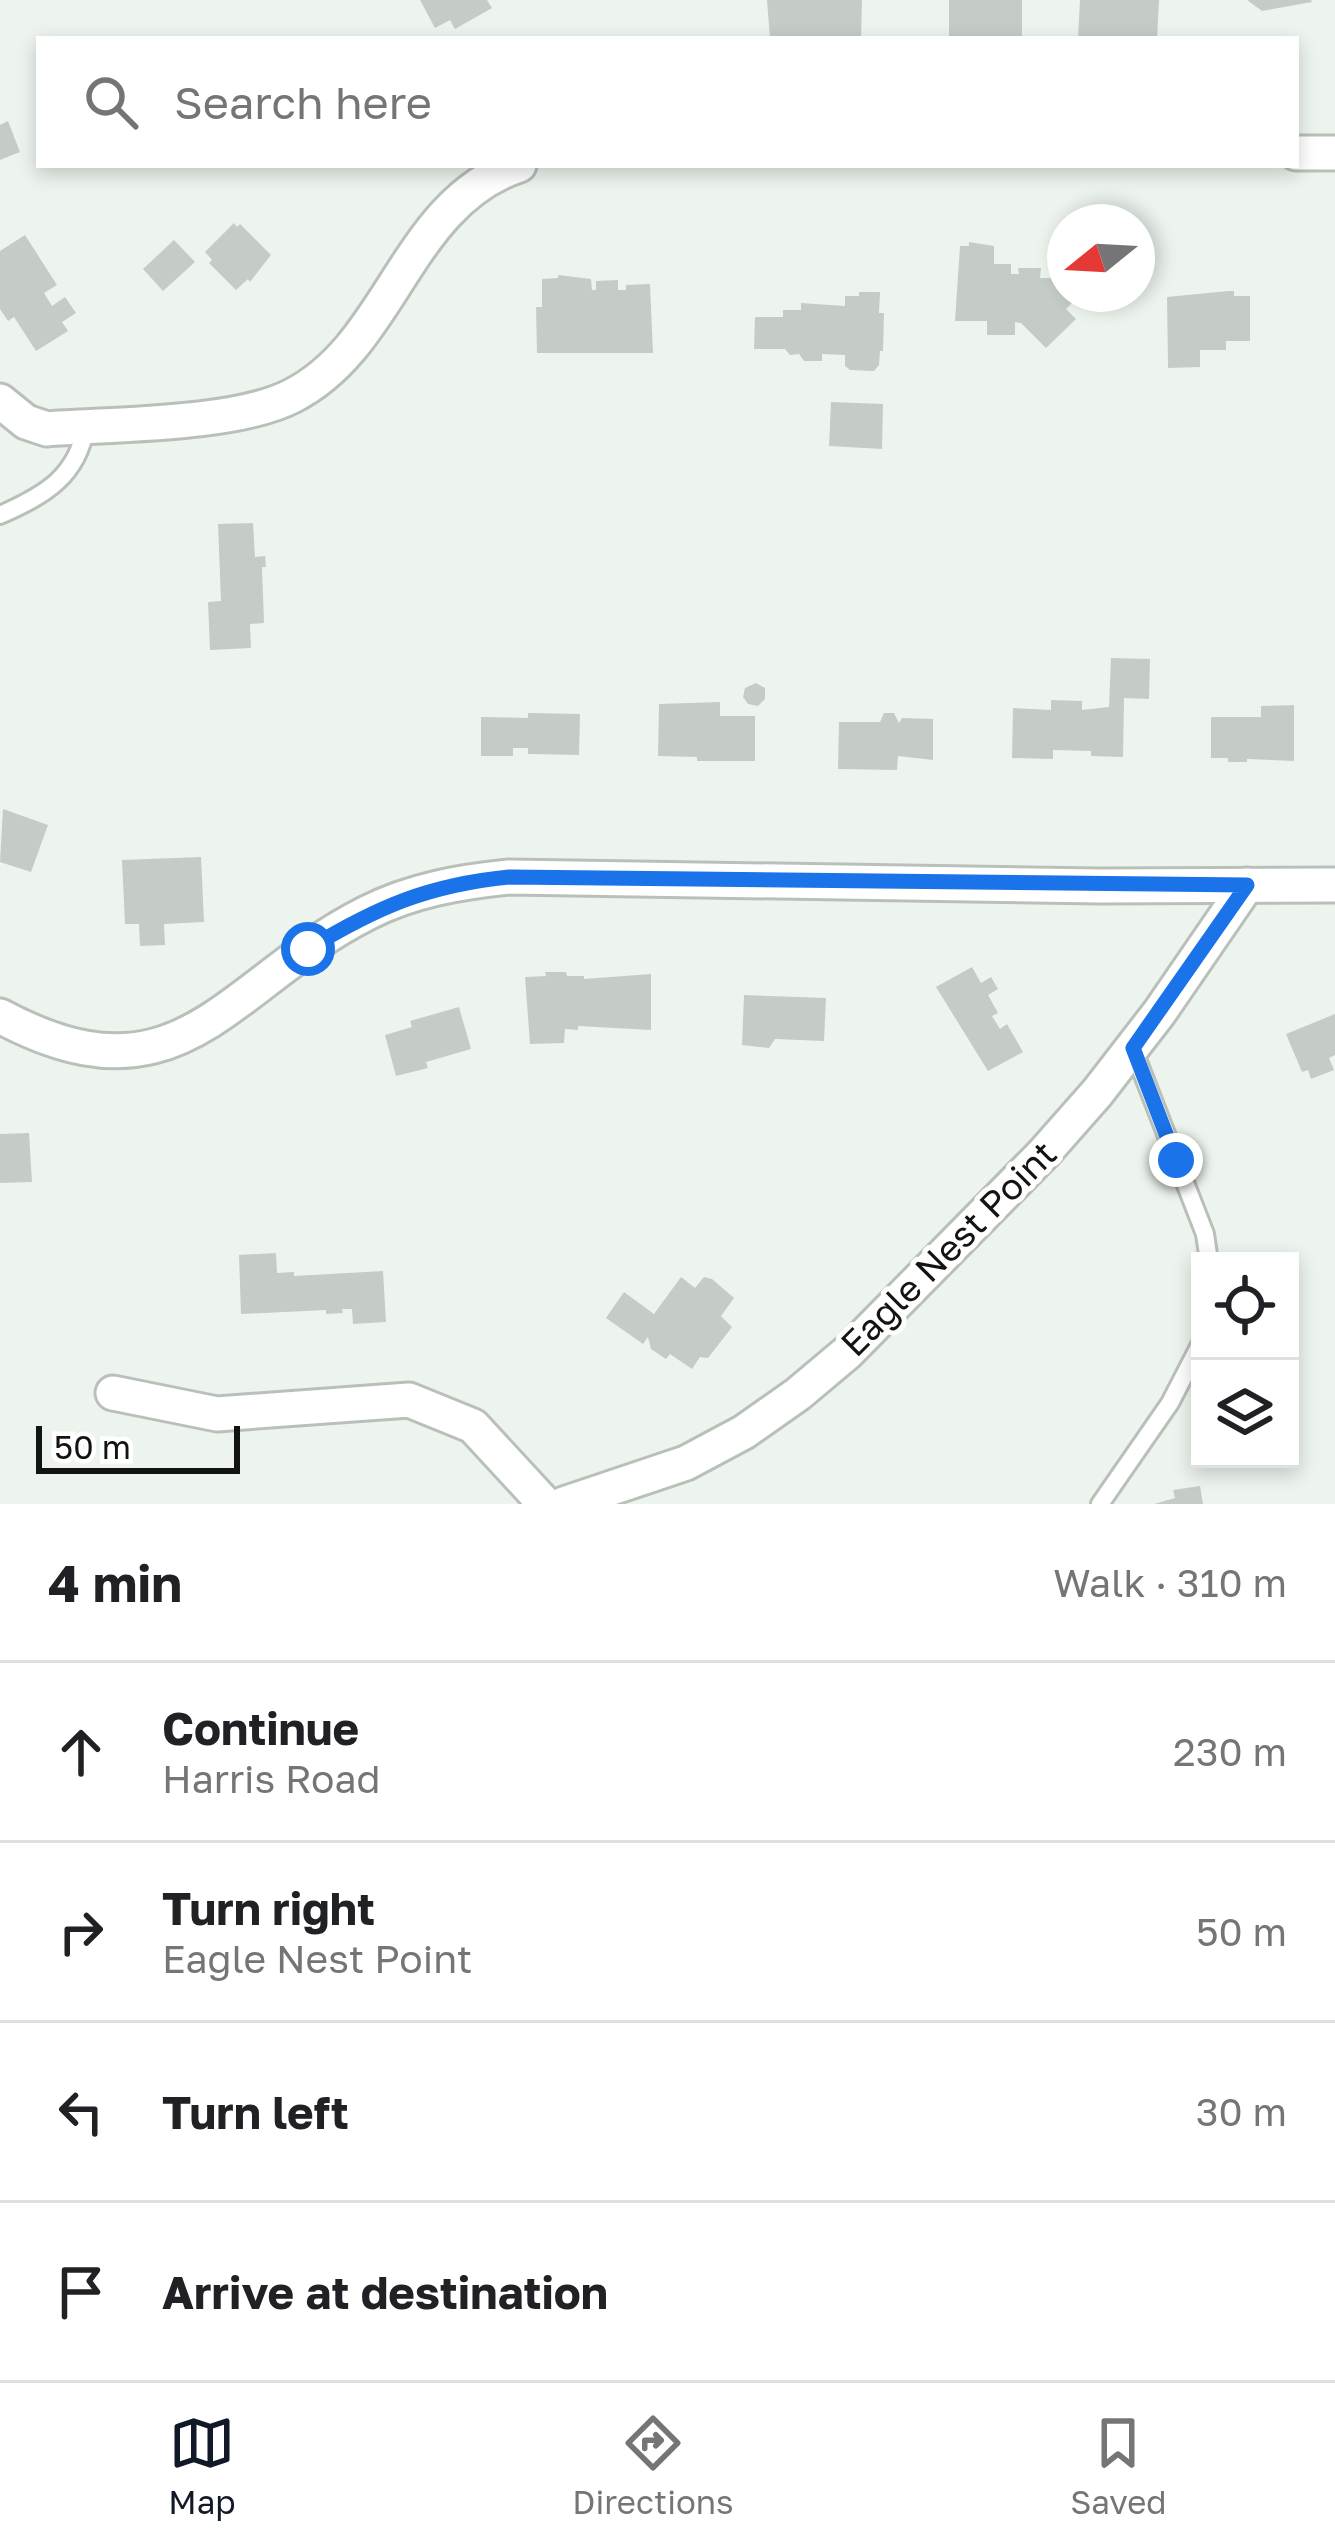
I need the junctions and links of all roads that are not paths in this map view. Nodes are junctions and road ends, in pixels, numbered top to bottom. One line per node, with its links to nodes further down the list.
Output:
1 (1299, 153): 2 (street)
2 (1335, 153)
3 (513, 168): 5 (street)
4 (9, 417): 5 (street)
5 (86, 426): 6 (lane)
6 (0, 515)
7 (1247, 885): 8 (street); 9 (street); 10 (street, Eagle Nest Point)
8 (1335, 885)
9 (0, 1016)
10 (1133, 1048): 11 (lane); 15 (street, Eagle Nest Point)
11 (1208, 1252)
12 (1192, 1360): 16 (lane)
13 (113, 1393): 14 (street)
14 (545, 1504)
15 (564, 1504)
16 (1100, 1504)

